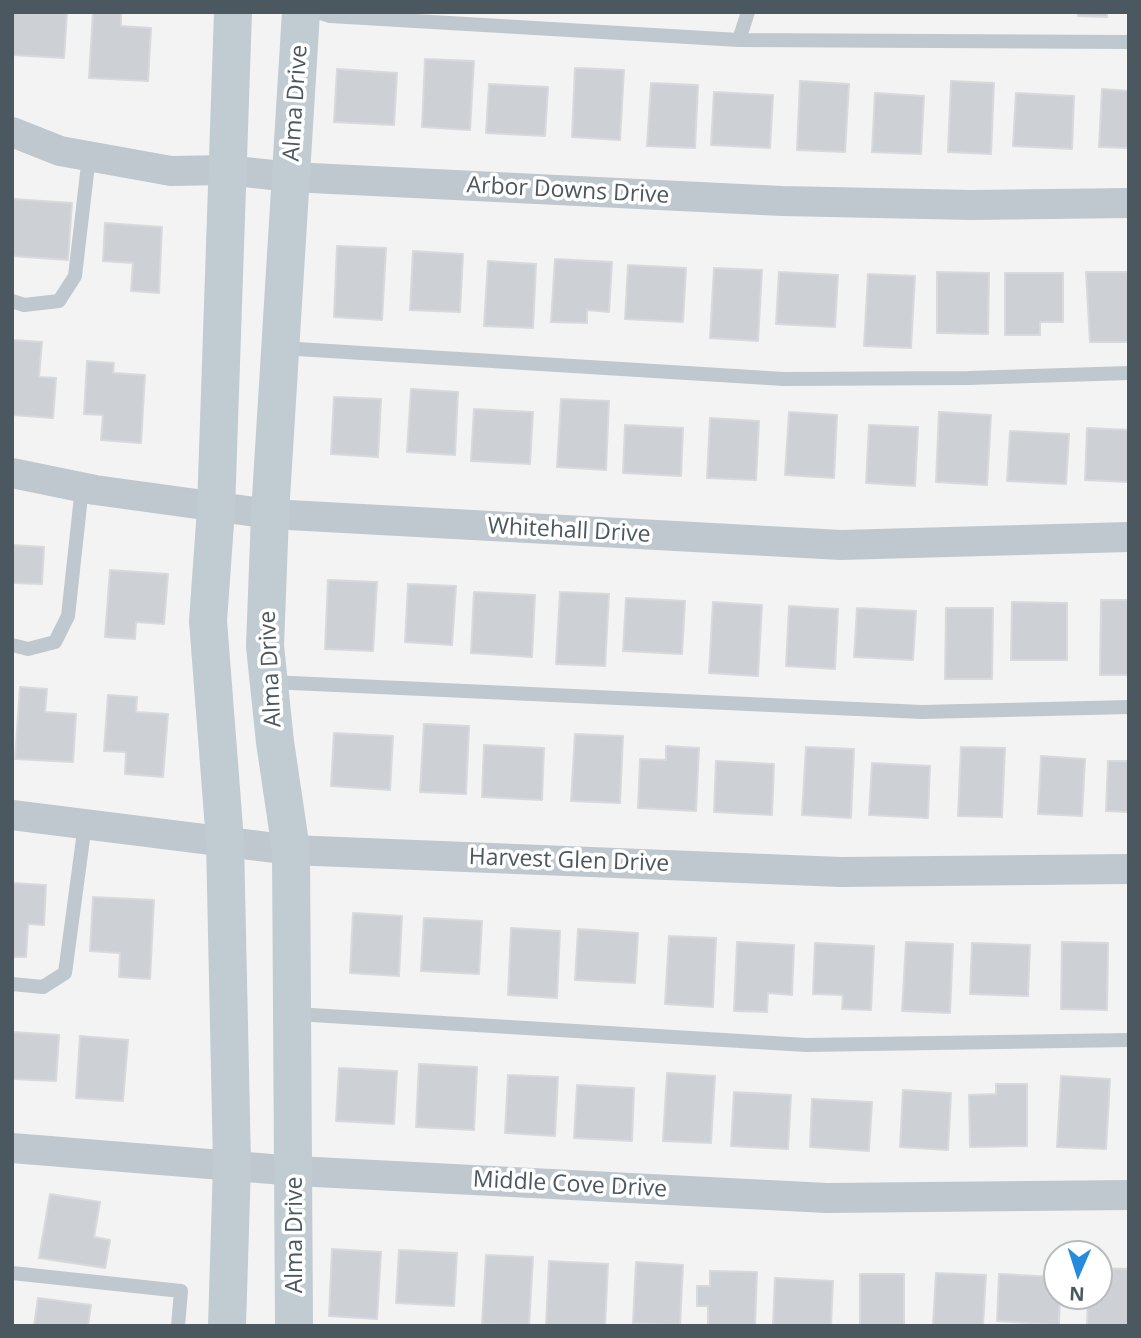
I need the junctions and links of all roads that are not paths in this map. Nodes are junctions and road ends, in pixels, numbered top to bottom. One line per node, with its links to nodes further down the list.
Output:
1 (233, 12): 9 (main road)
2 (302, 12): 10 (main road, Alma Drive)
3 (318, 12): 5 (lane)
4 (748, 12): 5 (lane)
5 (739, 40): 6 (lane)
6 (1129, 42)
7 (12, 132): 8 (street, Arbor Downs Drive)
8 (89, 156): 9 (street, Arbor Downs Drive); 12 (lane)
9 (226, 170): 10 (street, Arbor Downs Drive); 17 (main road)
10 (291, 177): 11 (street, Arbor Downs Drive); 13 (main road, Alma Drive)
11 (1129, 203)
12 (12, 301)
13 (280, 348): 14 (lane); 18 (main road, Alma Drive)
14 (1129, 373)
15 (12, 473): 16 (street, Whitehall Drive)
16 (82, 487): 17 (street, Whitehall Drive); 20 (lane)
17 (216, 509): 18 (street, Whitehall Drive); 25 (main road)
18 (270, 514): 19 (street, Whitehall Drive); 21 (main road, Alma Drive)
19 (1129, 537)
20 (12, 645)
21 (269, 682): 22 (lane); 26 (main road, Alma Drive)
22 (1129, 707)
23 (12, 815): 24 (street, Harvest Glen Drive)
24 (85, 824): 25 (street, Harvest Glen Drive); 28 (lane)
25 (225, 841): 26 (street, Harvest Glen Drive); 32 (main road)
26 (291, 850): 27 (street, Harvest Glen Drive); 29 (main road, Alma Drive)
27 (1129, 869)
28 (12, 984)
29 (293, 1014): 30 (lane); 33 (main road, Alma Drive)
30 (1129, 1040)
31 (12, 1149): 32 (street, Middle Cove Drive)
32 (232, 1164): 33 (street, Middle Cove Drive); 37 (main road)
33 (296, 1171): 34 (street, Middle Cove Drive); 38 (main road, Alma Drive)
34 (1129, 1195)
35 (12, 1273): 36 (lane)
36 (178, 1326)
37 (227, 1326)
38 (295, 1326)

